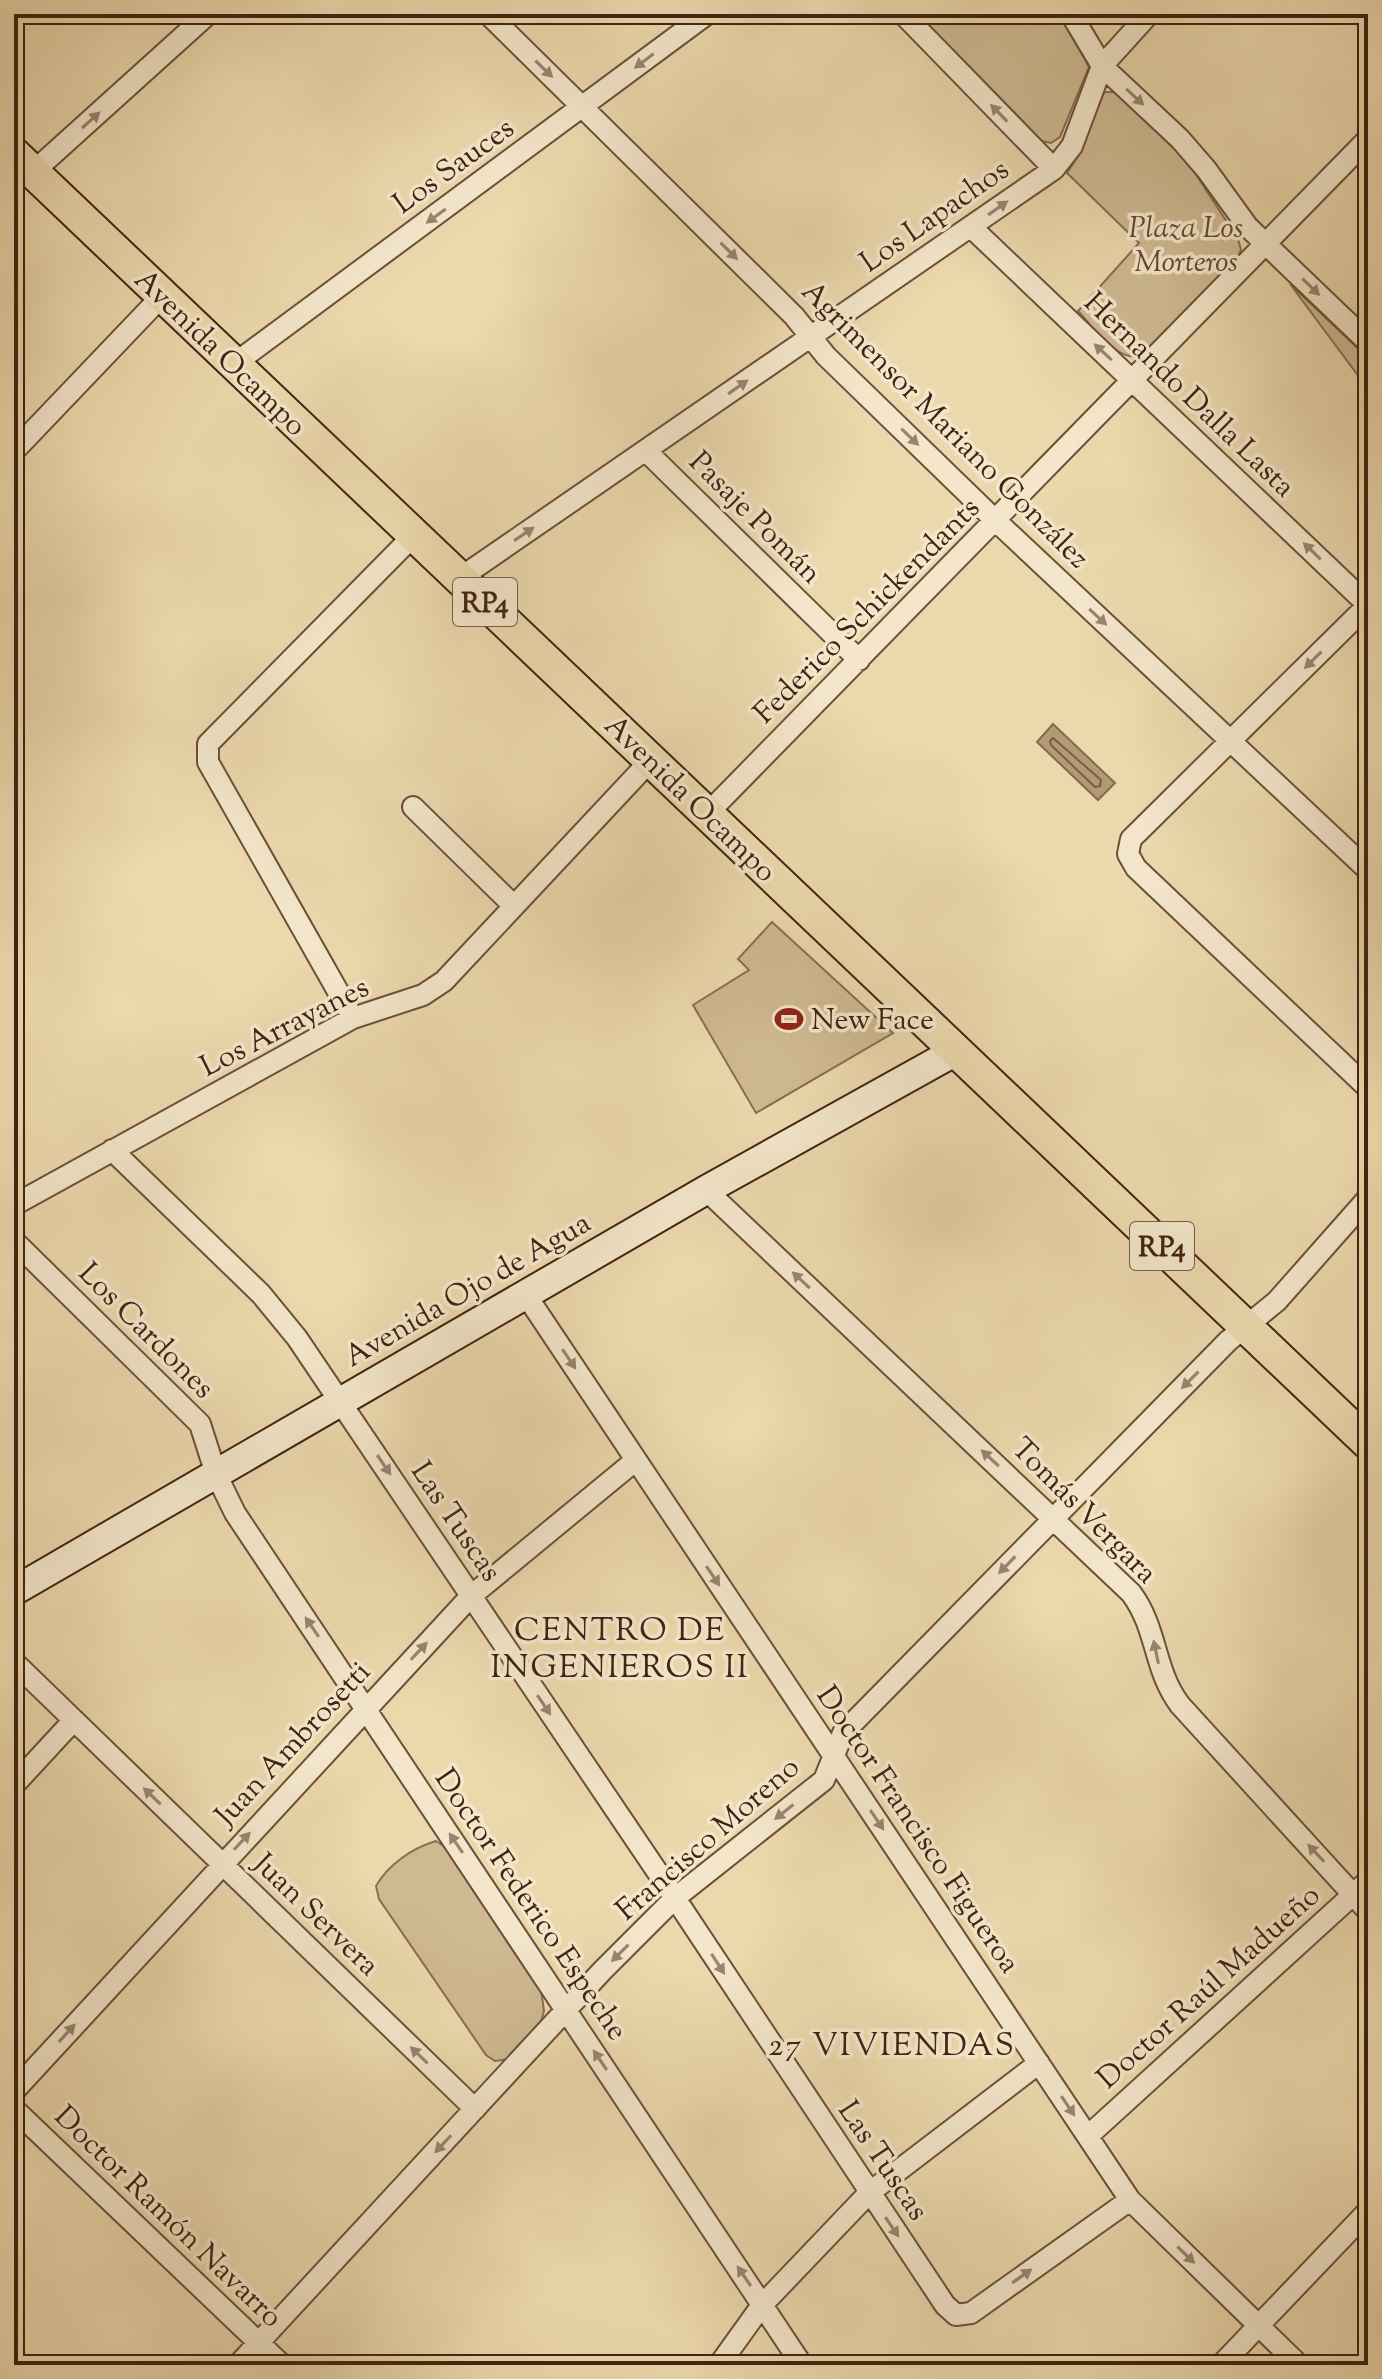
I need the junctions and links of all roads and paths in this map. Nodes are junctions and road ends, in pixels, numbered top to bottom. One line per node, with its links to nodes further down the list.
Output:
1 (208, 14): 10 (street, one-way to 1)
2 (488, 14): 8 (street, Agrimensor Mariano González, one-way to 8)
3 (707, 14): 8 (street, Los Sauces, one-way to 8)
4 (903, 14): 11 (street, one-way to 4)
5 (1071, 14): 7 (street)
6 (1149, 14): 7 (street, Los Lapachos)
7 (1102, 66): 11 (street, Los Lapachos); 13 (street, one-way to 13)
8 (583, 107): 15 (street, Agrimensor Mariano González, one-way to 15); 17 (street, Los Sauces, one-way to 17)
9 (1368, 139): 13 (street, Federico Schickendants)
10 (24, 163): 14 (main road, Avenida Ocampo / RP4)
11 (1054, 169): 12 (street, Los Lapachos, one-way to 11)
12 (971, 227): 15 (street, Los Lapachos); 18 (street, Hernando Dalla Lasta, one-way to 12)
13 (1265, 243): 16 (street, one-way to 16); 18 (street, Federico Schickendants)
14 (162, 296): 17 (main road, Avenida Ocampo / RP4); 19 (street)
15 (810, 337): 20 (street, Los Lapachos, one-way to 15); 21 (street, Agrimensor Mariano González, one-way to 21)
16 (1368, 342)
17 (234, 364): 22 (main road, Avenida Ocampo / RP4)
18 (1132, 380): 21 (street, Federico Schickendants); 24 (street, Hernando Dalla Lasta, one-way to 18)
19 (14, 451)
20 (646, 451): 23 (street, Los Lapachos, one-way to 20); 25 (street, Pasaje Pomán)
21 (996, 521): 25 (street, Federico Schickendants); 26 (street, Agrimensor Mariano González, one-way to 26)
22 (414, 535): 23 (main road, Avenida Ocampo / RP4); 32 (street)
23 (460, 578): 27 (main road, Avenida Ocampo / RP4)
24 (1368, 605): 26 (street, one-way to 26)
25 (859, 660): 29 (street, Federico Schickendants)
26 (1232, 742): 30 (street, Agrimensor Mariano González); 34 (street)
27 (651, 760): 29 (main road, Avenida Ocampo / RP4); 31 (street, Los Arrayanes)
28 (413, 807): 31 (street)
29 (707, 814): 33 (main road, Avenida Ocampo / RP4)
30 (1368, 870)
31 (514, 906): 32 (street, Los Arrayanes)
32 (353, 1018): 35 (street, Los Arrayanes)
33 (956, 1051): 36 (main road, Avenida Ojo de Agua); 41 (main road, Avenida Ocampo / RP4)
34 (1368, 1088)
35 (112, 1150): 38 (street, Los Arrayanes); 42 (street, Las Tuscas)
36 (706, 1190): 40 (main road, Avenida Ojo de Agua); 46 (street, Tomás Vergara, one-way to 36)
37 (1368, 1198): 41 (street, Francisco Moreno)
38 (14, 1205)
39 (14, 1241): 45 (street, Los Cardones)
40 (526, 1295): 42 (main road, Avenida Ojo de Agua); 44 (street, Doctor Francisco Figueroa, one-way to 44)
41 (1246, 1326): 43 (main road, Avenida Ocampo / RP4); 46 (street, Francisco Moreno, one-way to 46)
42 (341, 1400): 45 (main road, Avenida Ojo de Agua); 48 (street, Las Tuscas, one-way to 48)
43 (1368, 1443)
44 (636, 1460): 48 (street, Juan Ambrosetti); 52 (street, Doctor Francisco Figueroa, one-way to 52)
45 (216, 1474): 47 (main road, Avenida Ojo de Agua); 50 (street, Doctor Federico Espeche, one-way to 45)
46 (1053, 1517): 52 (street, Francisco Moreno, one-way to 52); 55 (street, Tomás Vergara, one-way to 46)
47 (14, 1591)
48 (471, 1596): 50 (street, Juan Ambrosetti, one-way to 48); 56 (street, Las Tuscas, one-way to 56)
49 (14, 1662): 51 (street, Juan Servera)
50 (366, 1708): 54 (street, Juan Ambrosetti, one-way to 50); 58 (street, Doctor Federico Espeche, one-way to 50)
51 (74, 1720): 53 (street); 54 (street, Juan Servera, one-way to 51)
52 (833, 1755): 56 (street, Francisco Moreno, one-way to 56); 59 (street, Doctor Francisco Figueroa, one-way to 59)
53 (14, 1785)
54 (221, 1863): 60 (street, Juan Ambrosetti, one-way to 54); 62 (street, Juan Servera, one-way to 54)
55 (1361, 1888): 57 (street, Tomás Vergara); 63 (street, Doctor Raúl Madueño)
56 (675, 1898): 58 (street, Francisco Moreno, one-way to 58); 64 (street, Las Tuscas, one-way to 64)
57 (1368, 1911)
58 (566, 2010): 62 (street, Francisco Moreno); 67 (street, Doctor Federico Espeche, one-way to 58)
59 (1039, 2063): 63 (street, Doctor Francisco Figueroa, one-way to 63); 64 (street)
60 (14, 2091)
61 (14, 2109): 69 (street, Doctor Ramón Navarro)
62 (475, 2109): 69 (street, Francisco Moreno, one-way to 69)
63 (1088, 2136): 65 (street, Doctor Francisco Figueroa)
64 (869, 2193): 65 (street, Las Tuscas, one-way to 65); 67 (street)
65 (1130, 2200): 68 (street, Doctor Francisco Figueroa, one-way to 68)
66 (1368, 2211): 68 (street)
67 (762, 2305): 72 (street); 73 (street, Doctor Federico Espeche)
68 (1258, 2326): 74 (street); 75 (street, Doctor Francisco Figueroa)
69 (259, 2343): 70 (street, Francisco Moreno); 71 (street, Doctor Ramón Navarro)
70 (238, 2365)
71 (282, 2365)
72 (719, 2365)
73 (802, 2365)
74 (1221, 2365)
75 (1299, 2365)

